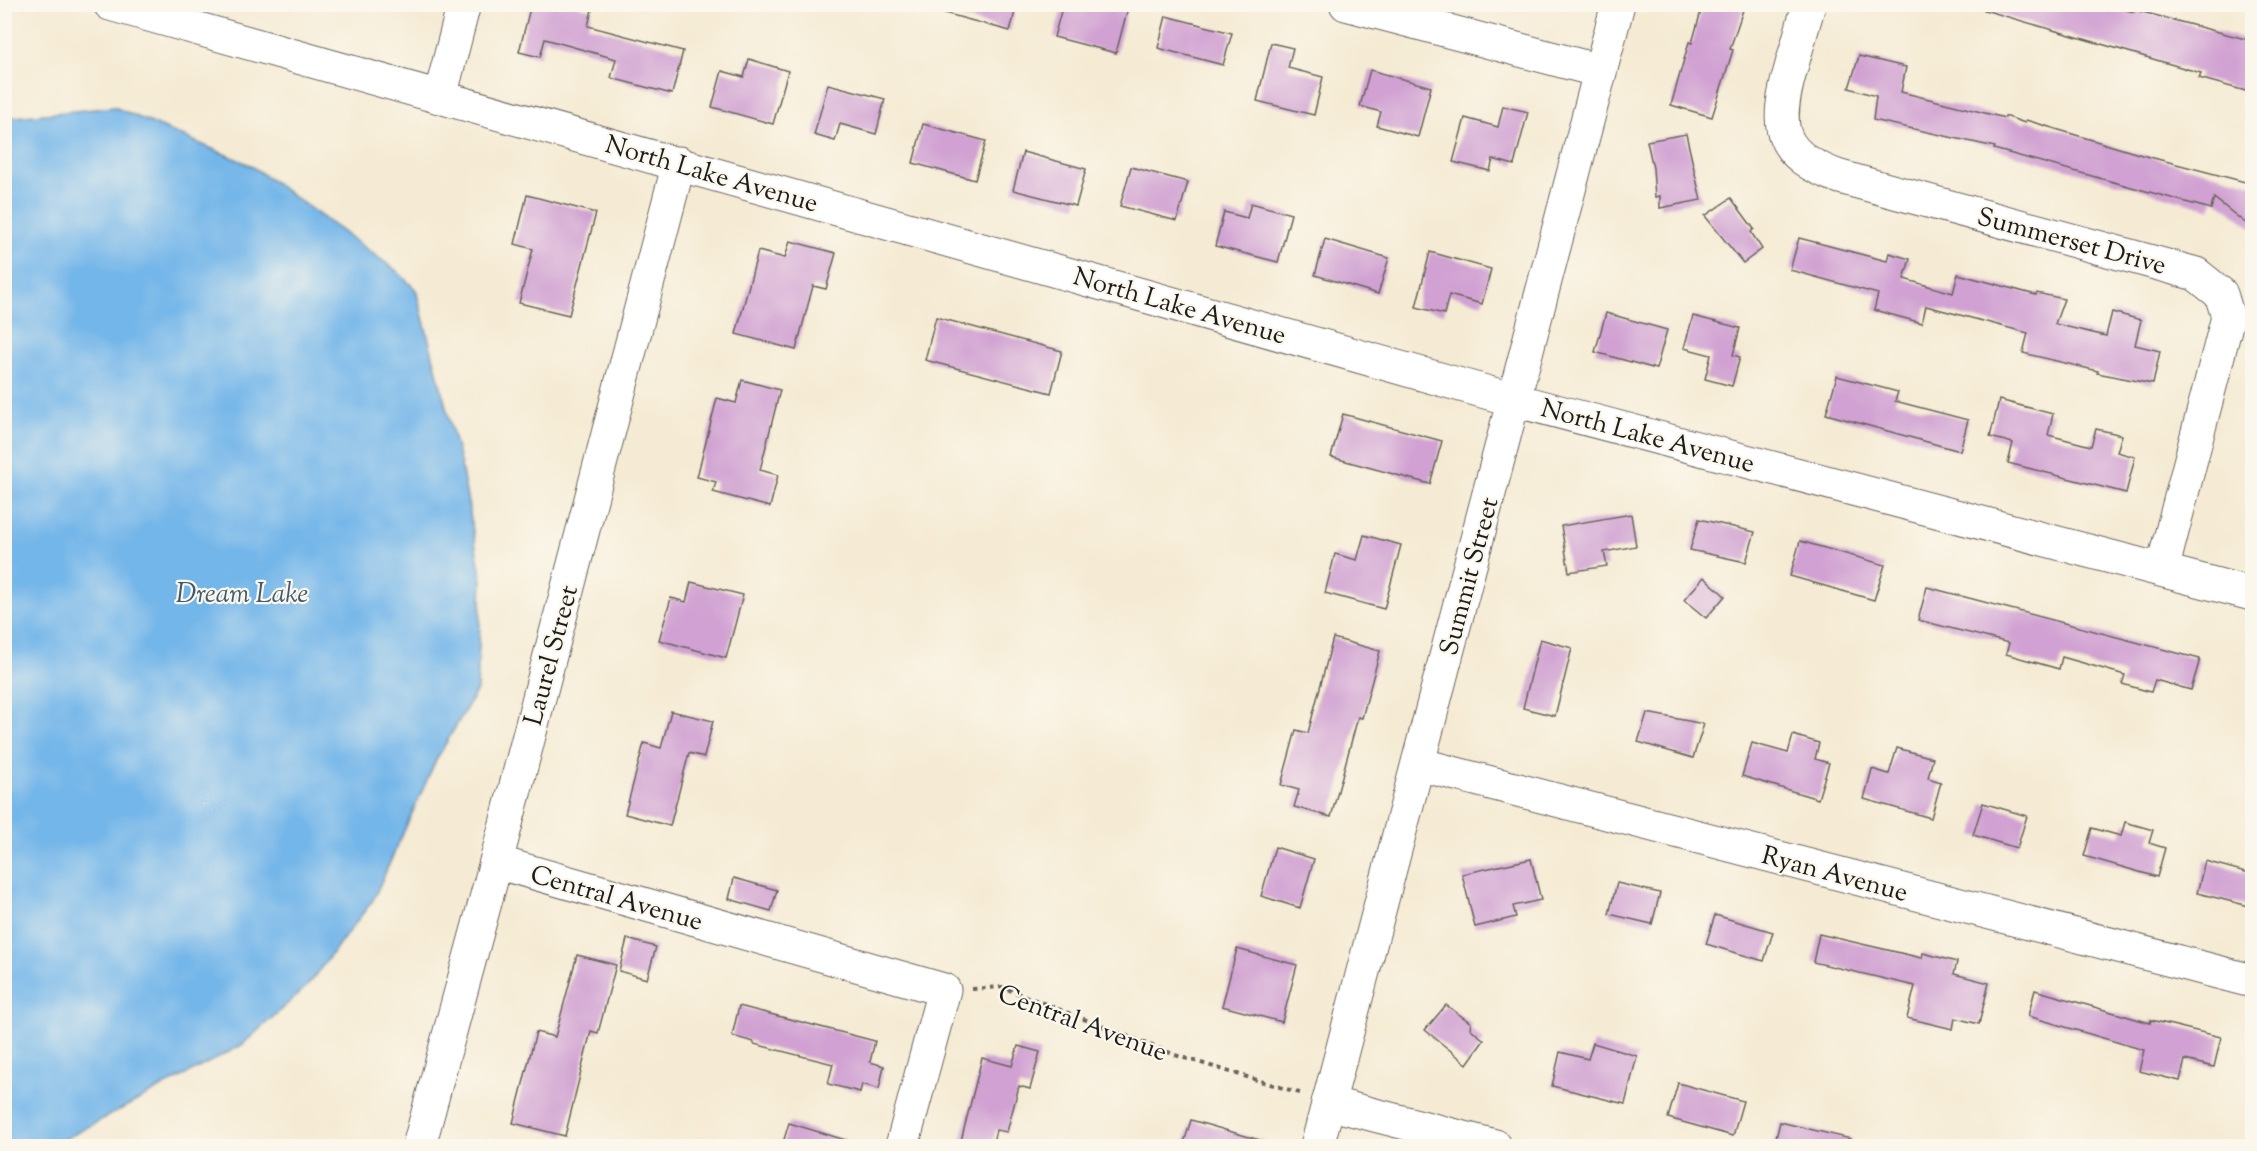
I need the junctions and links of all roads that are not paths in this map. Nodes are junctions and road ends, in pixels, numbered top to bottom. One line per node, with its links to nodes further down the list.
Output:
1 (110, 4): 7 (street, North Lake Avenue)
2 (464, 4): 7 (street)
3 (1346, 4): 6 (street)
4 (1618, 4): 6 (street, Summit Street)
5 (1809, 4): 10 (street, Summerset Drive)
6 (1600, 72): 9 (street, Summit Street)
7 (440, 97): 8 (street, North Lake Avenue)
8 (679, 163): 9 (street, North Lake Avenue); 13 (street, Laurel Street)
9 (1514, 400): 10 (street, North Lake Avenue); 12 (street, Summit Street)
10 (2162, 570): 11 (street, North Lake Avenue)
11 (2253, 594)
12 (1418, 764): 14 (street, Ryan Avenue); 15 (street, Summit Street)
13 (496, 862): 16 (street, Laurel Street); 17 (street, Central Avenue)
14 (2253, 981)
15 (1329, 1103): 18 (street, Summit Street); 19 (street)
16 (419, 1146)
17 (902, 1146)
18 (1317, 1146)
19 (1495, 1146)

